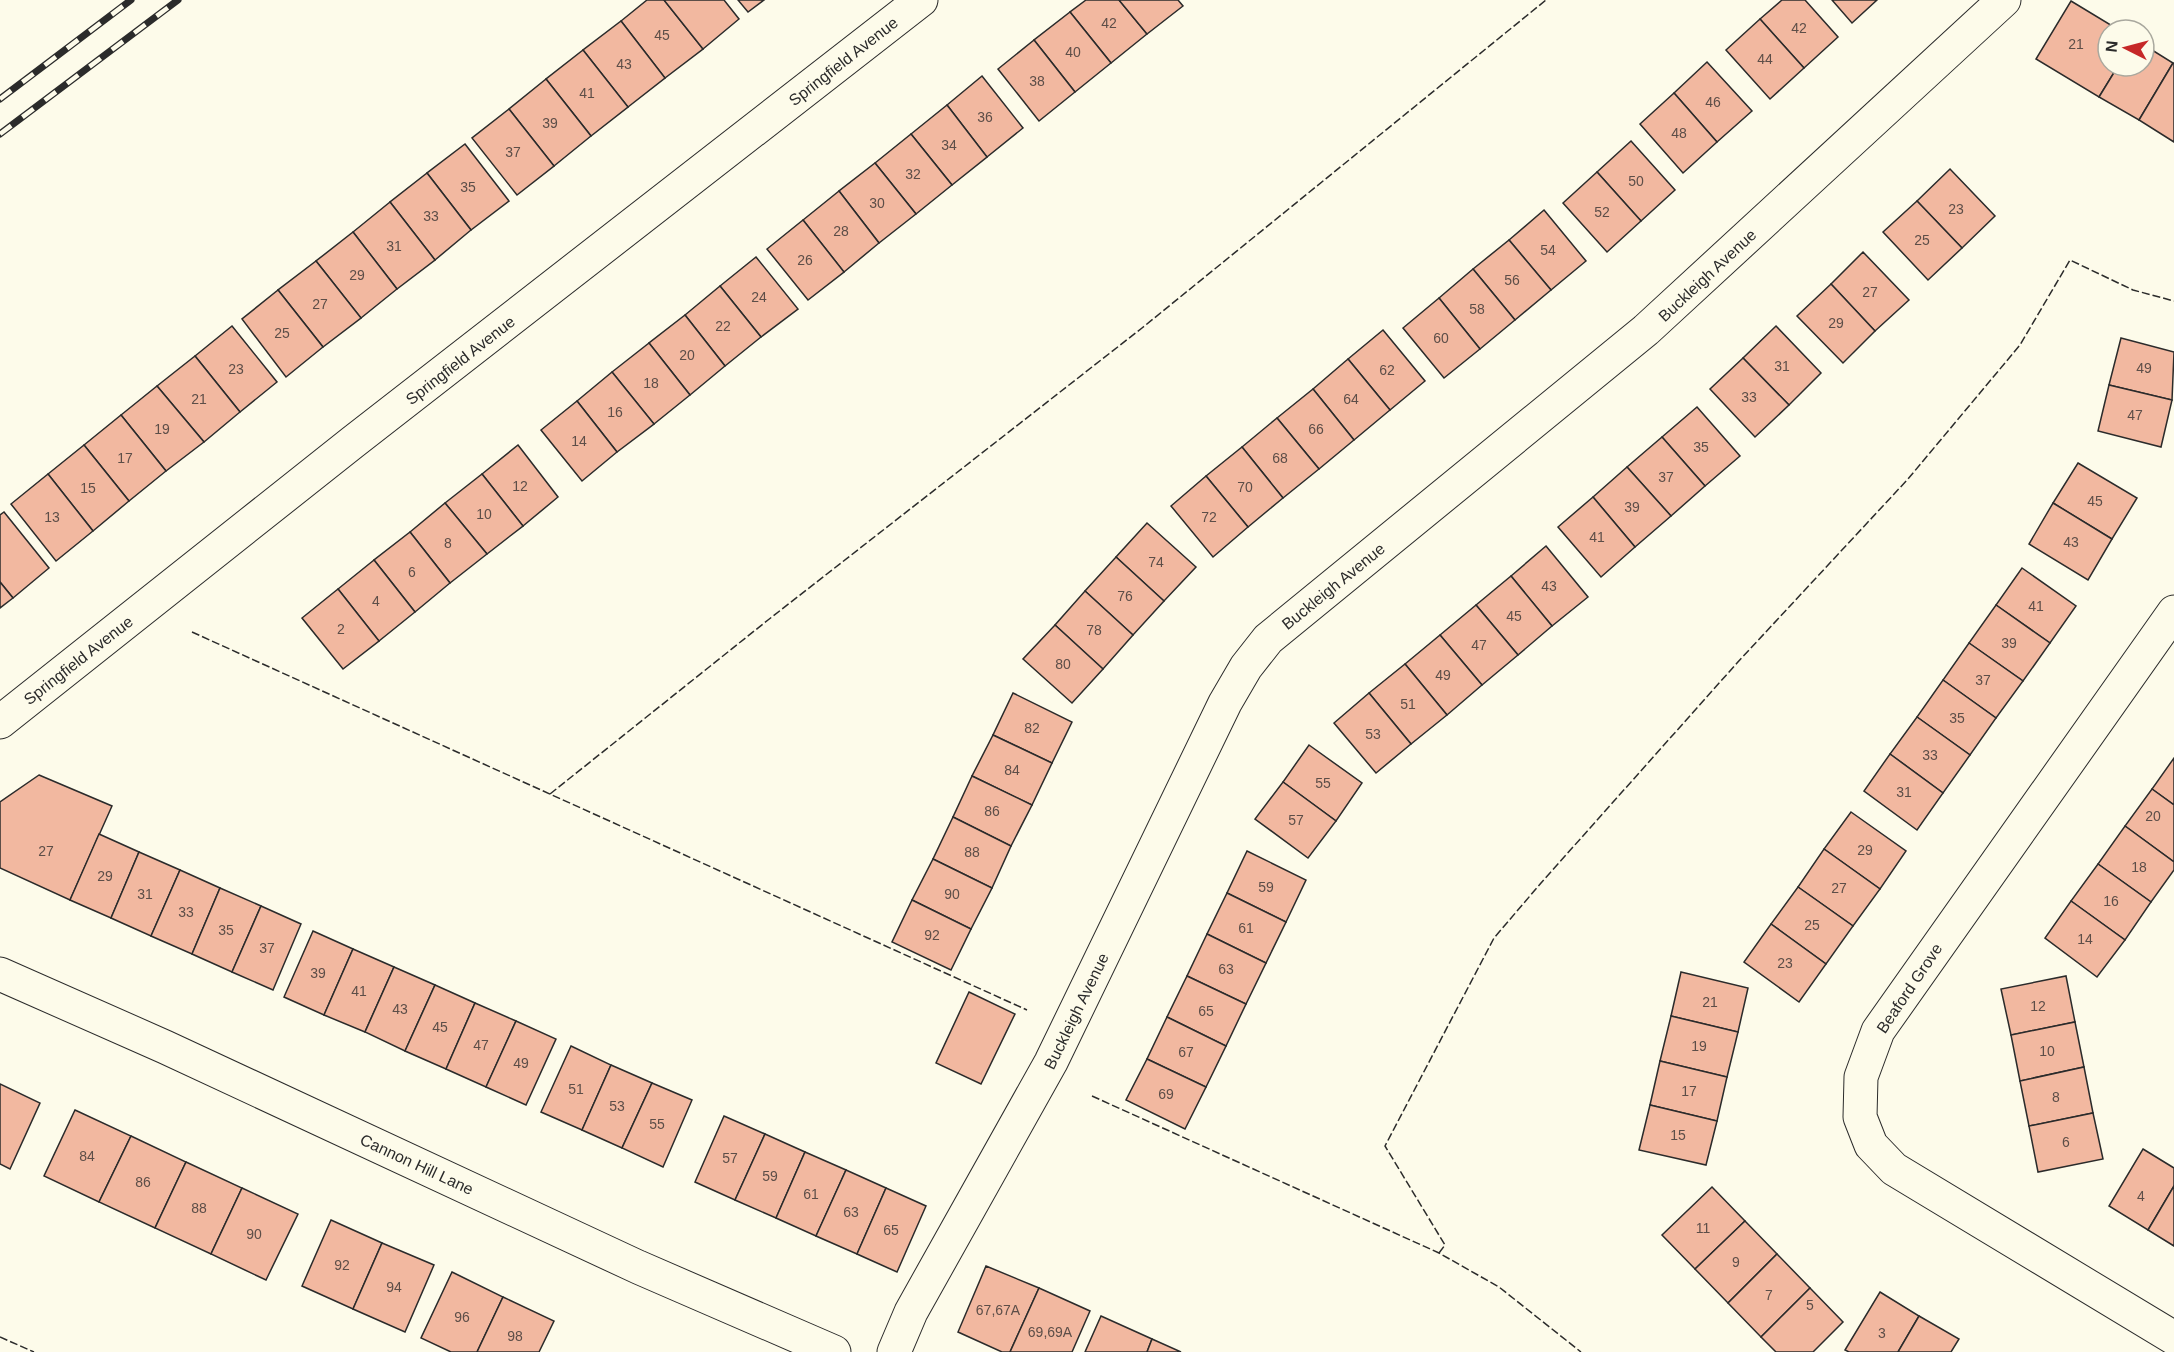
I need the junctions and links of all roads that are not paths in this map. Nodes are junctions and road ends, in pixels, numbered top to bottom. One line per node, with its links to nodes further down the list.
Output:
1 (921, 0): 4 (street, Springfield Avenue)
2 (2004, 0): 8 (street, Buckleigh Avenue)
3 (2174, 612): 6 (street, Beaford Grove)
4 (0, 722)
5 (0, 974): 7 (street, Cannon Hill Lane)
6 (2174, 1338)
7 (834, 1352)
8 (894, 1352)

